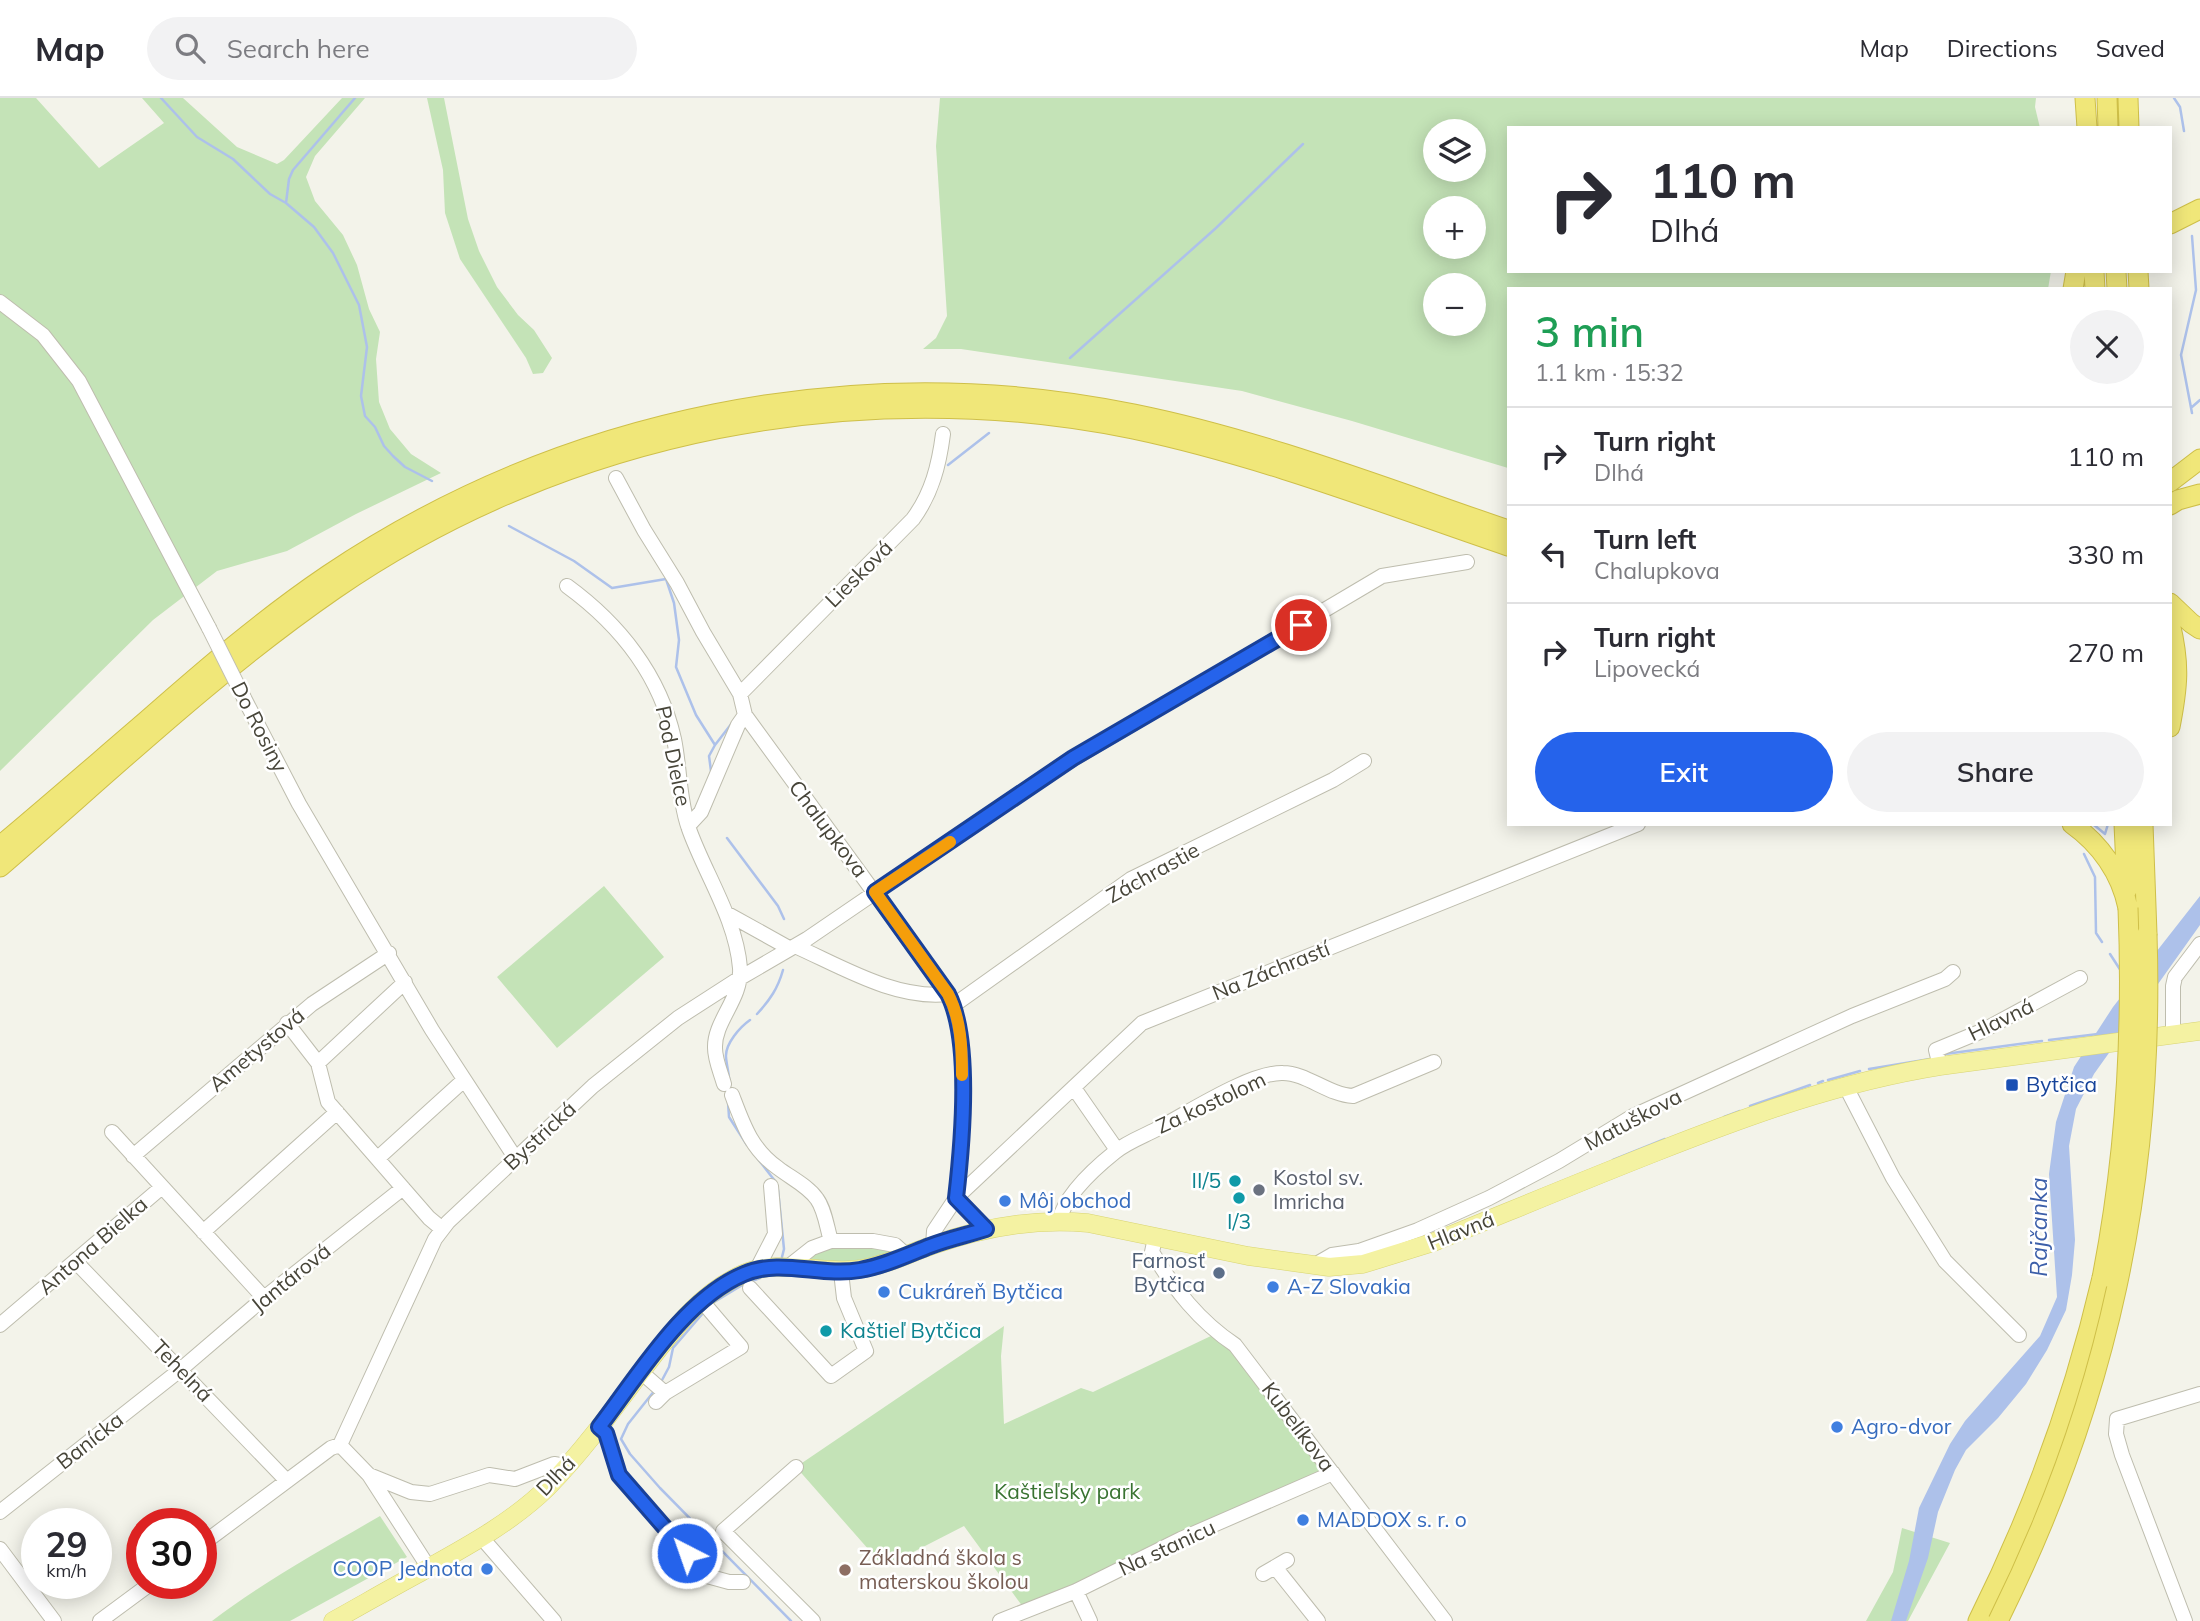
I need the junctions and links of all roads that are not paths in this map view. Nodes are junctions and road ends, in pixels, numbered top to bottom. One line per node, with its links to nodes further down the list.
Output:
1 (2085, 98): 4 (highway)
2 (2107, 98): 5 (highway)
3 (2127, 98): 6 (highway)
4 (2087, 126)
5 (2108, 126)
6 (2129, 126)
7 (2200, 209): 8 (highway)
8 (2172, 223)
9 (0, 302): 39 (street, Do Rosiny, bridge)
10 (943, 434): 23 (street, Liesková)
11 (2200, 459): 13 (highway)
12 (616, 478): 23 (street, Chalupkova)
13 (2173, 479)
14 (2200, 494): 15 (highway)
15 (2174, 502)
16 (1507, 530): 32 (highway)
17 (1507, 546): 33 (highway)
18 (1467, 562): 34 (street, Bystrická)
19 (567, 586): 27 (street, Pod Dielce)
20 (2172, 605): 21 (highway)
21 (2200, 629)
22 (2172, 631): 24 (highway)
23 (740, 694): 25 (street, Chalupkova)
24 (2172, 713)
25 (745, 715): 27 (street); 34 (street, Chalupkova)
26 (1364, 761): 44 (street, Záchrastie)
27 (688, 826): 36 (street, Pod Dielce)
28 (1633, 826): 53 (street, Na Záchrastí)
29 (2074, 826): 35 (highway)
30 (2123, 826): 35 (highway)
31 (2144, 826): 35 (highway)
32 (0, 846)
33 (0, 867)
34 (875, 892): 38 (street, Bystrická); 44 (street, Chalupkova)
35 (2138, 906): 110 (highway, bridge); 111 (highway, bridge)
36 (726, 913): 38 (street); 41 (street, Pod Dielce)
37 (2200, 944): 47 (street)
38 (792, 947): 41 (street, Bystrická); 44 (street)
39 (388, 953): 43 (street, Do Rosiny); 45 (street, Ametystová)
40 (1953, 972): 73 (street, Matuškova)
41 (740, 978): 59 (street, Bystrická); 69 (street)
42 (2080, 978): 50 (street, Hlavná)
43 (405, 982): 49 (street); 51 (street, Do Rosiny)
44 (951, 1000): 63 (street, Chalupkova)
45 (287, 1023): 49 (street); 57 (street, Ametystová)
46 (2200, 1031): 47 (main road, Hlavná)
47 (2173, 1035): 50 (main road, Hlavná)
48 (1434, 1062): 56 (street, Za kostolom)
49 (318, 1063): 54 (street)
50 (1940, 1066): 52 (main road, Hlavná)
51 (464, 1080): 58 (street); 59 (street, Do Rosiny)
52 (1845, 1085): 73 (main road, Hlavná); 81 (street)
53 (1074, 1088): 56 (street); 63 (street, Na Záchrastí)
54 (337, 1112): 58 (street); 67 (street)
55 (112, 1132): 57 (street, Antona Bielka)
56 (1116, 1150): 64 (street, Za kostolom)
57 (133, 1156): 61 (street, Antona Bielka)
58 (378, 1158): 62 (street)
59 (516, 1158): 65 (street, Bystrická)
60 (771, 1186): 75 (street)
61 (162, 1187): 67 (street); 72 (street, Antona Bielka)
62 (403, 1188): 65 (street); 78 (street, Jantárová)
63 (956, 1198): 66 (street); 70 (street, Na Záchrastí)
64 (1059, 1221): 66 (main road, Dlhá); 68 (main road, Hlavná)
65 (441, 1228): 86 (street, Bystrická)
66 (986, 1229): 70 (main road, Dlhá)
67 (203, 1232): 78 (street)
68 (1155, 1238): 73 (main road, Hlavná); 89 (street, Kubelíkova)
69 (831, 1241): 71 (street); 74 (street)
70 (933, 1245): 71 (main road, Dlhá)
71 (906, 1255): 76 (main road, Dlhá)
72 (76, 1262): 80 (street, Antona Bielka); 82 (street, Tehelná)
73 (1313, 1266)
74 (788, 1267): 75 (main road, Dlhá); 76 (main road, Dlhá)
75 (757, 1269): 79 (main road, Dlhá)
76 (841, 1272): 77 (street)
77 (750, 1288)
78 (264, 1298): 82 (street, Jantárová)
79 (706, 1305): 83 (main road, Dlhá); 83 (street)
80 (0, 1325)
81 (2018, 1335)
82 (180, 1370): 91 (street, Tehelná); 92 (street, Banícka)
83 (655, 1388): 85 (main road, Dlhá)
84 (2200, 1394): 112 (street)
85 (599, 1427): 87 (main road, Dlhá); 98 (street)
86 (340, 1445): 90 (street); 91 (street)
87 (566, 1466): 90 (street); 94 (main road, Dlhá)
88 (796, 1467): 105 (street)
89 (1333, 1473): 99 (street, Na stanicu); 109 (street, Kubelíkova)
90 (369, 1475): 96 (street)
91 (287, 1481): 93 (street)
92 (0, 1512)
93 (217, 1533)
94 (482, 1538): 96 (main road, Dlhá); 104 (street)
95 (0, 1549): 102 (street)
96 (429, 1567): 101 (main road, Dlhá)
97 (1275, 1567): 108 (street)
98 (743, 1582)
99 (1076, 1591): 106 (street, Na stanicu); 107 (street)
100 (130, 1599): 103 (street)
101 (345, 1618)
102 (54, 1621)
103 (100, 1621)
104 (554, 1621)
105 (813, 1621)
106 (1000, 1621)
107 (1090, 1621)
108 (1318, 1621)
109 (1445, 1621)
110 (1978, 1621)
111 (1998, 1621)
112 (2185, 1621)

